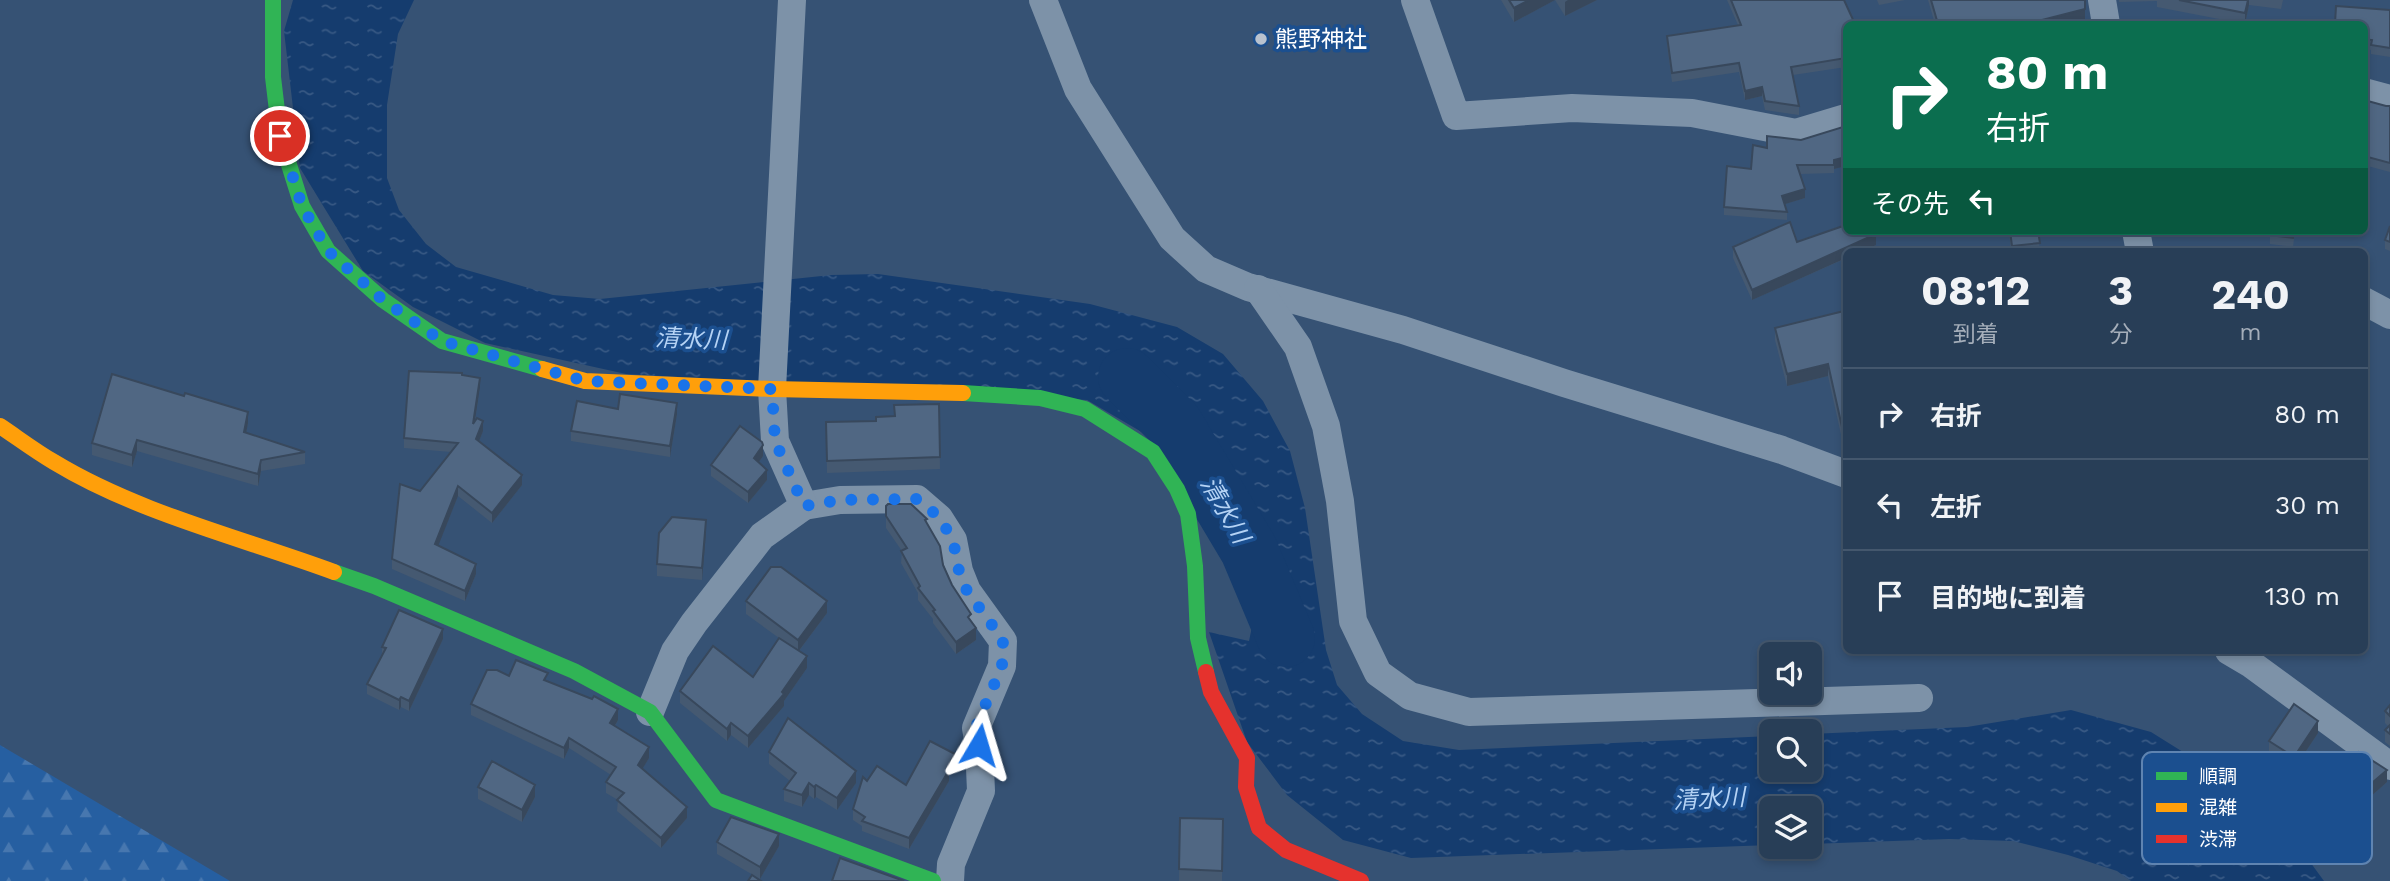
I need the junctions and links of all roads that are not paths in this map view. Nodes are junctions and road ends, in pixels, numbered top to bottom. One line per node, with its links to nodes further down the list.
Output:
1 (273, 0): 13 (street)
2 (792, 0): 13 (street)
3 (1043, 0): 10 (street)
4 (1415, 0): 9 (street)
5 (2102, 0): 6 (street)
6 (2106, 21)
7 (2368, 93): 8 (street)
8 (2390, 99)
9 (1843, 119)
10 (1258, 289): 15 (street); 18 (street)
11 (2368, 302): 12 (street)
12 (2390, 315)
13 (772, 389): 16 (street); 22 (street)
14 (0, 426): 19 (street)
15 (1843, 472)
16 (804, 506): 19 (street); 21 (street)
17 (2234, 654): 20 (street)
18 (1919, 698)
19 (650, 712): 21 (street)
20 (2390, 765)
21 (935, 880)
22 (1360, 881)

